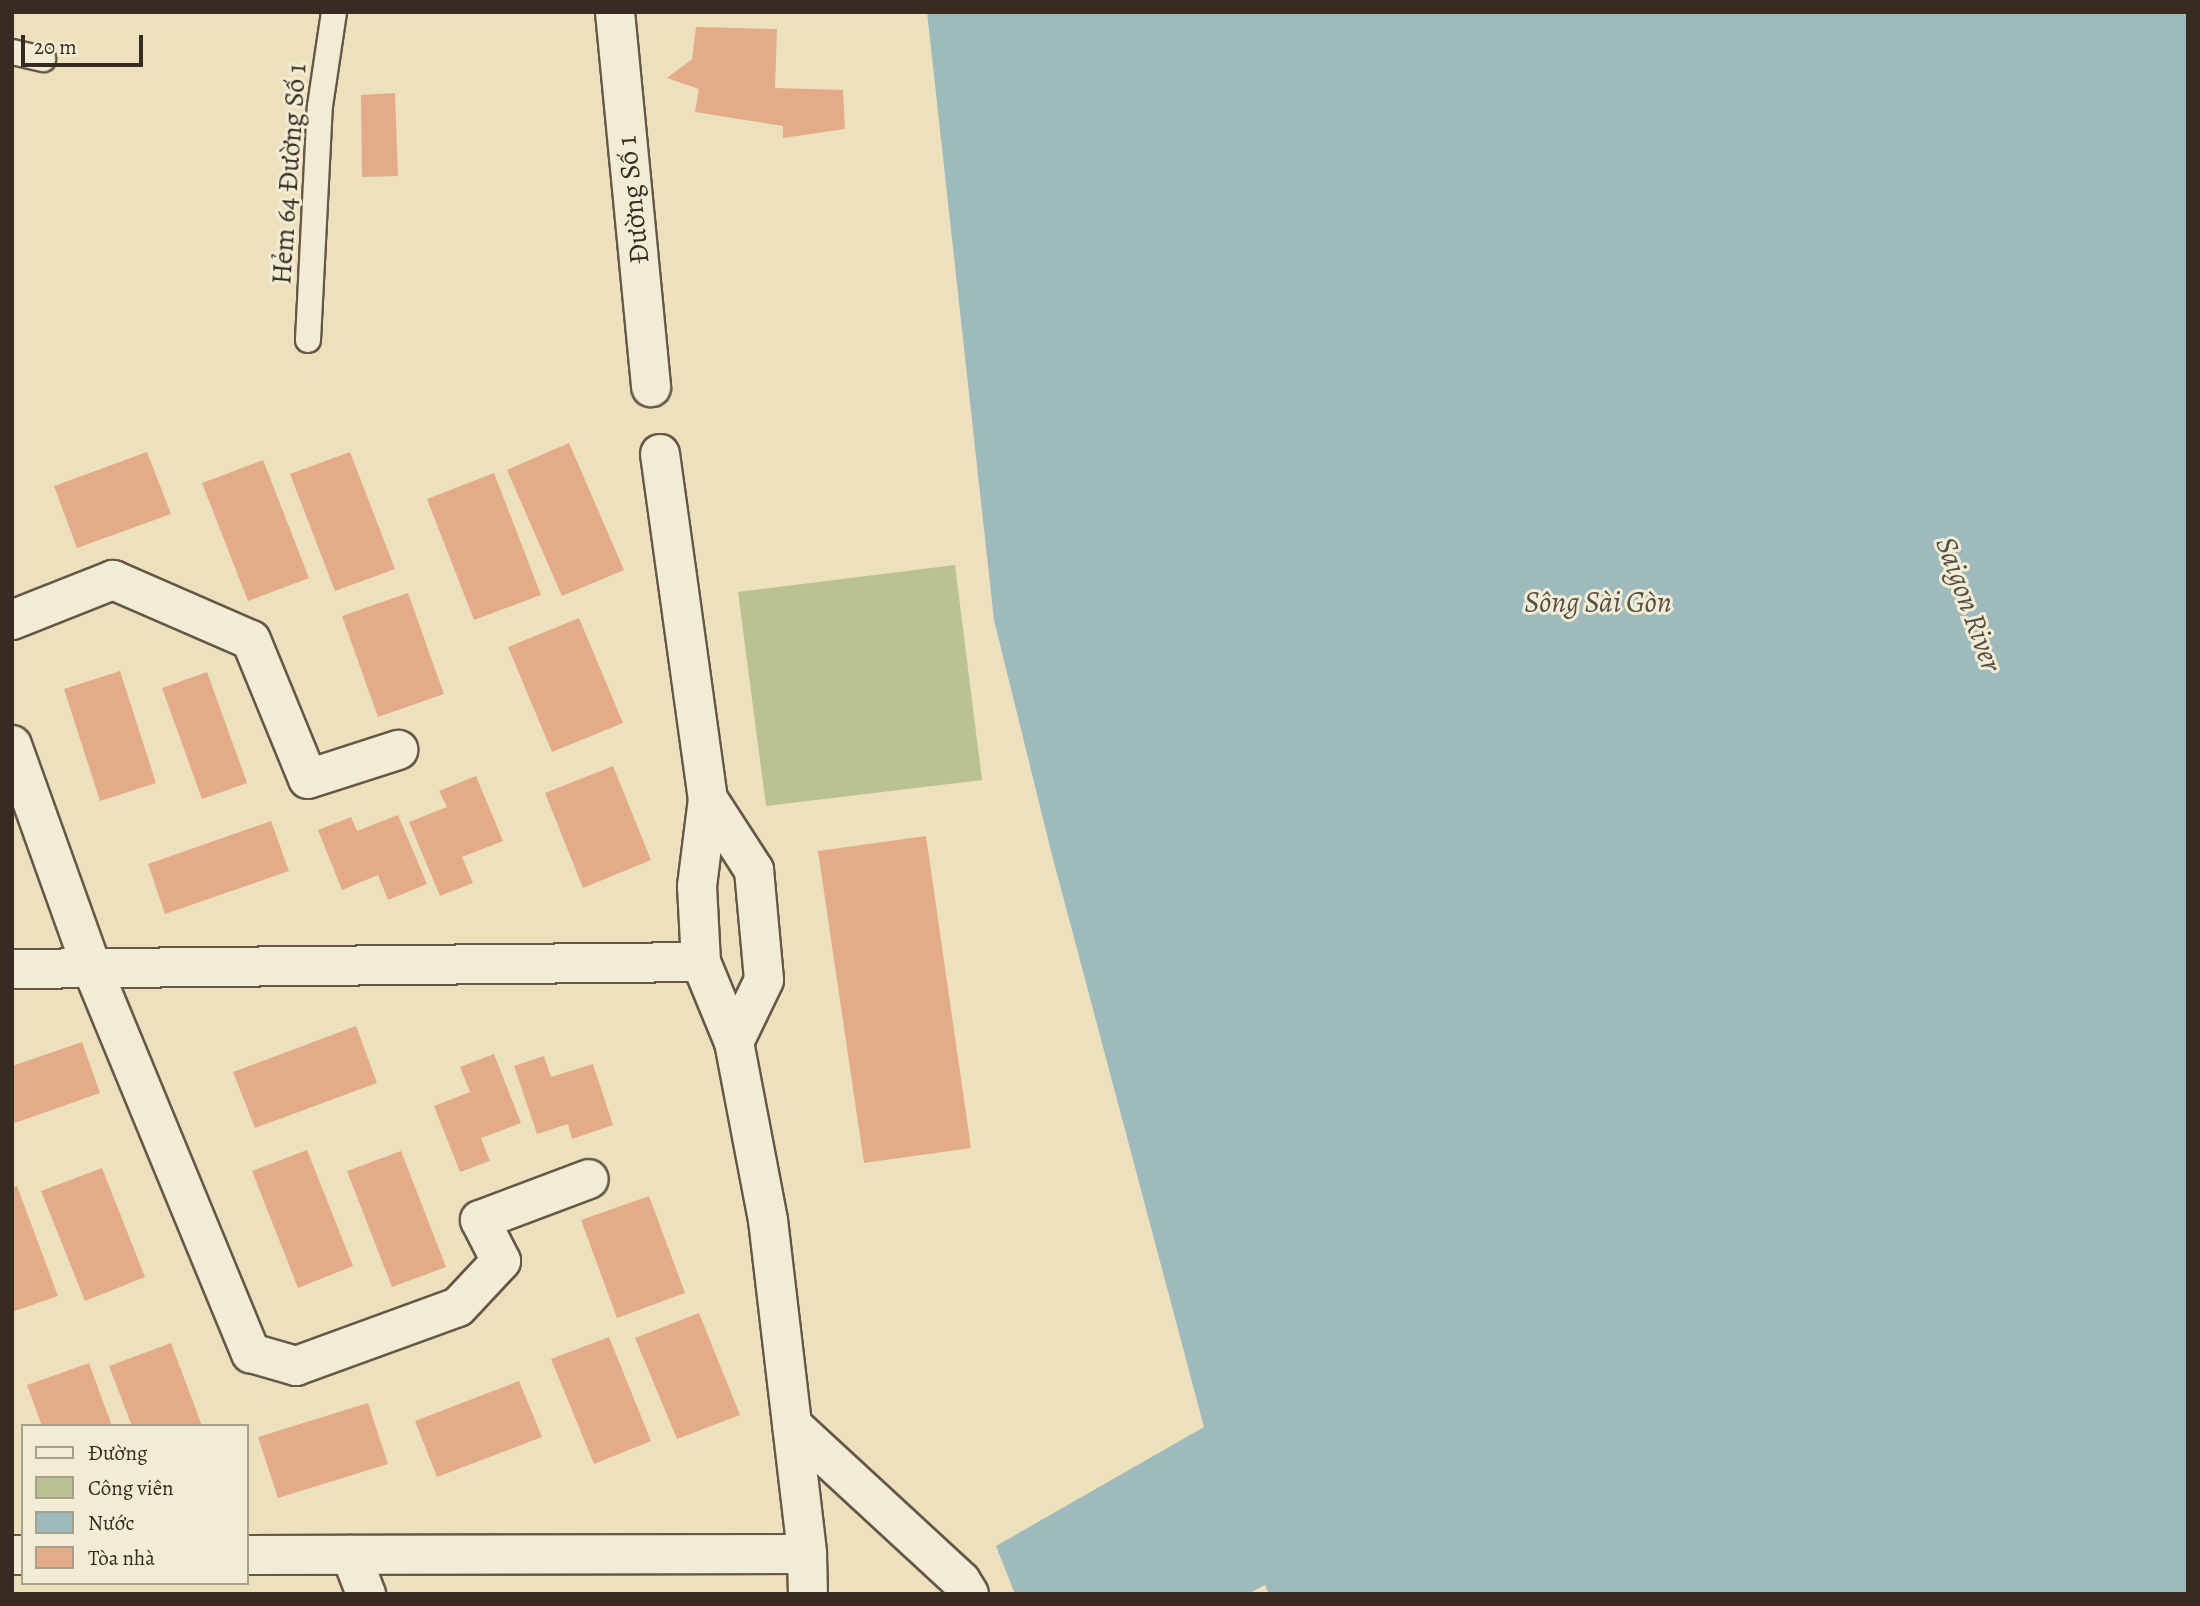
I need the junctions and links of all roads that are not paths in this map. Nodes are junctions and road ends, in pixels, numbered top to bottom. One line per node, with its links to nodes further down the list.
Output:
1 (334, 12): 5 (lane, Hẻm 64 Đường Số 1)
2 (615, 12): 6 (street, Đường Số 1)
3 (12, 52): 4 (lane)
4 (43, 60)
5 (308, 340)
6 (651, 387)
7 (660, 454): 11 (street)
8 (12, 620): 10 (street)
9 (12, 745): 13 (street)
10 (398, 750)
11 (708, 799): 12 (street); 15 (street)
12 (701, 962): 13 (street); 15 (street)
13 (92, 968): 14 (street); 16 (street)
14 (12, 969)
15 (734, 1042): 17 (street)
16 (589, 1179)
17 (793, 1425): 18 (street); 21 (street)
18 (807, 1554): 20 (street); 23 (street)
19 (248, 1555): 20 (street)
20 (351, 1555): 22 (street)
21 (965, 1587)
22 (366, 1594)
23 (808, 1594)

